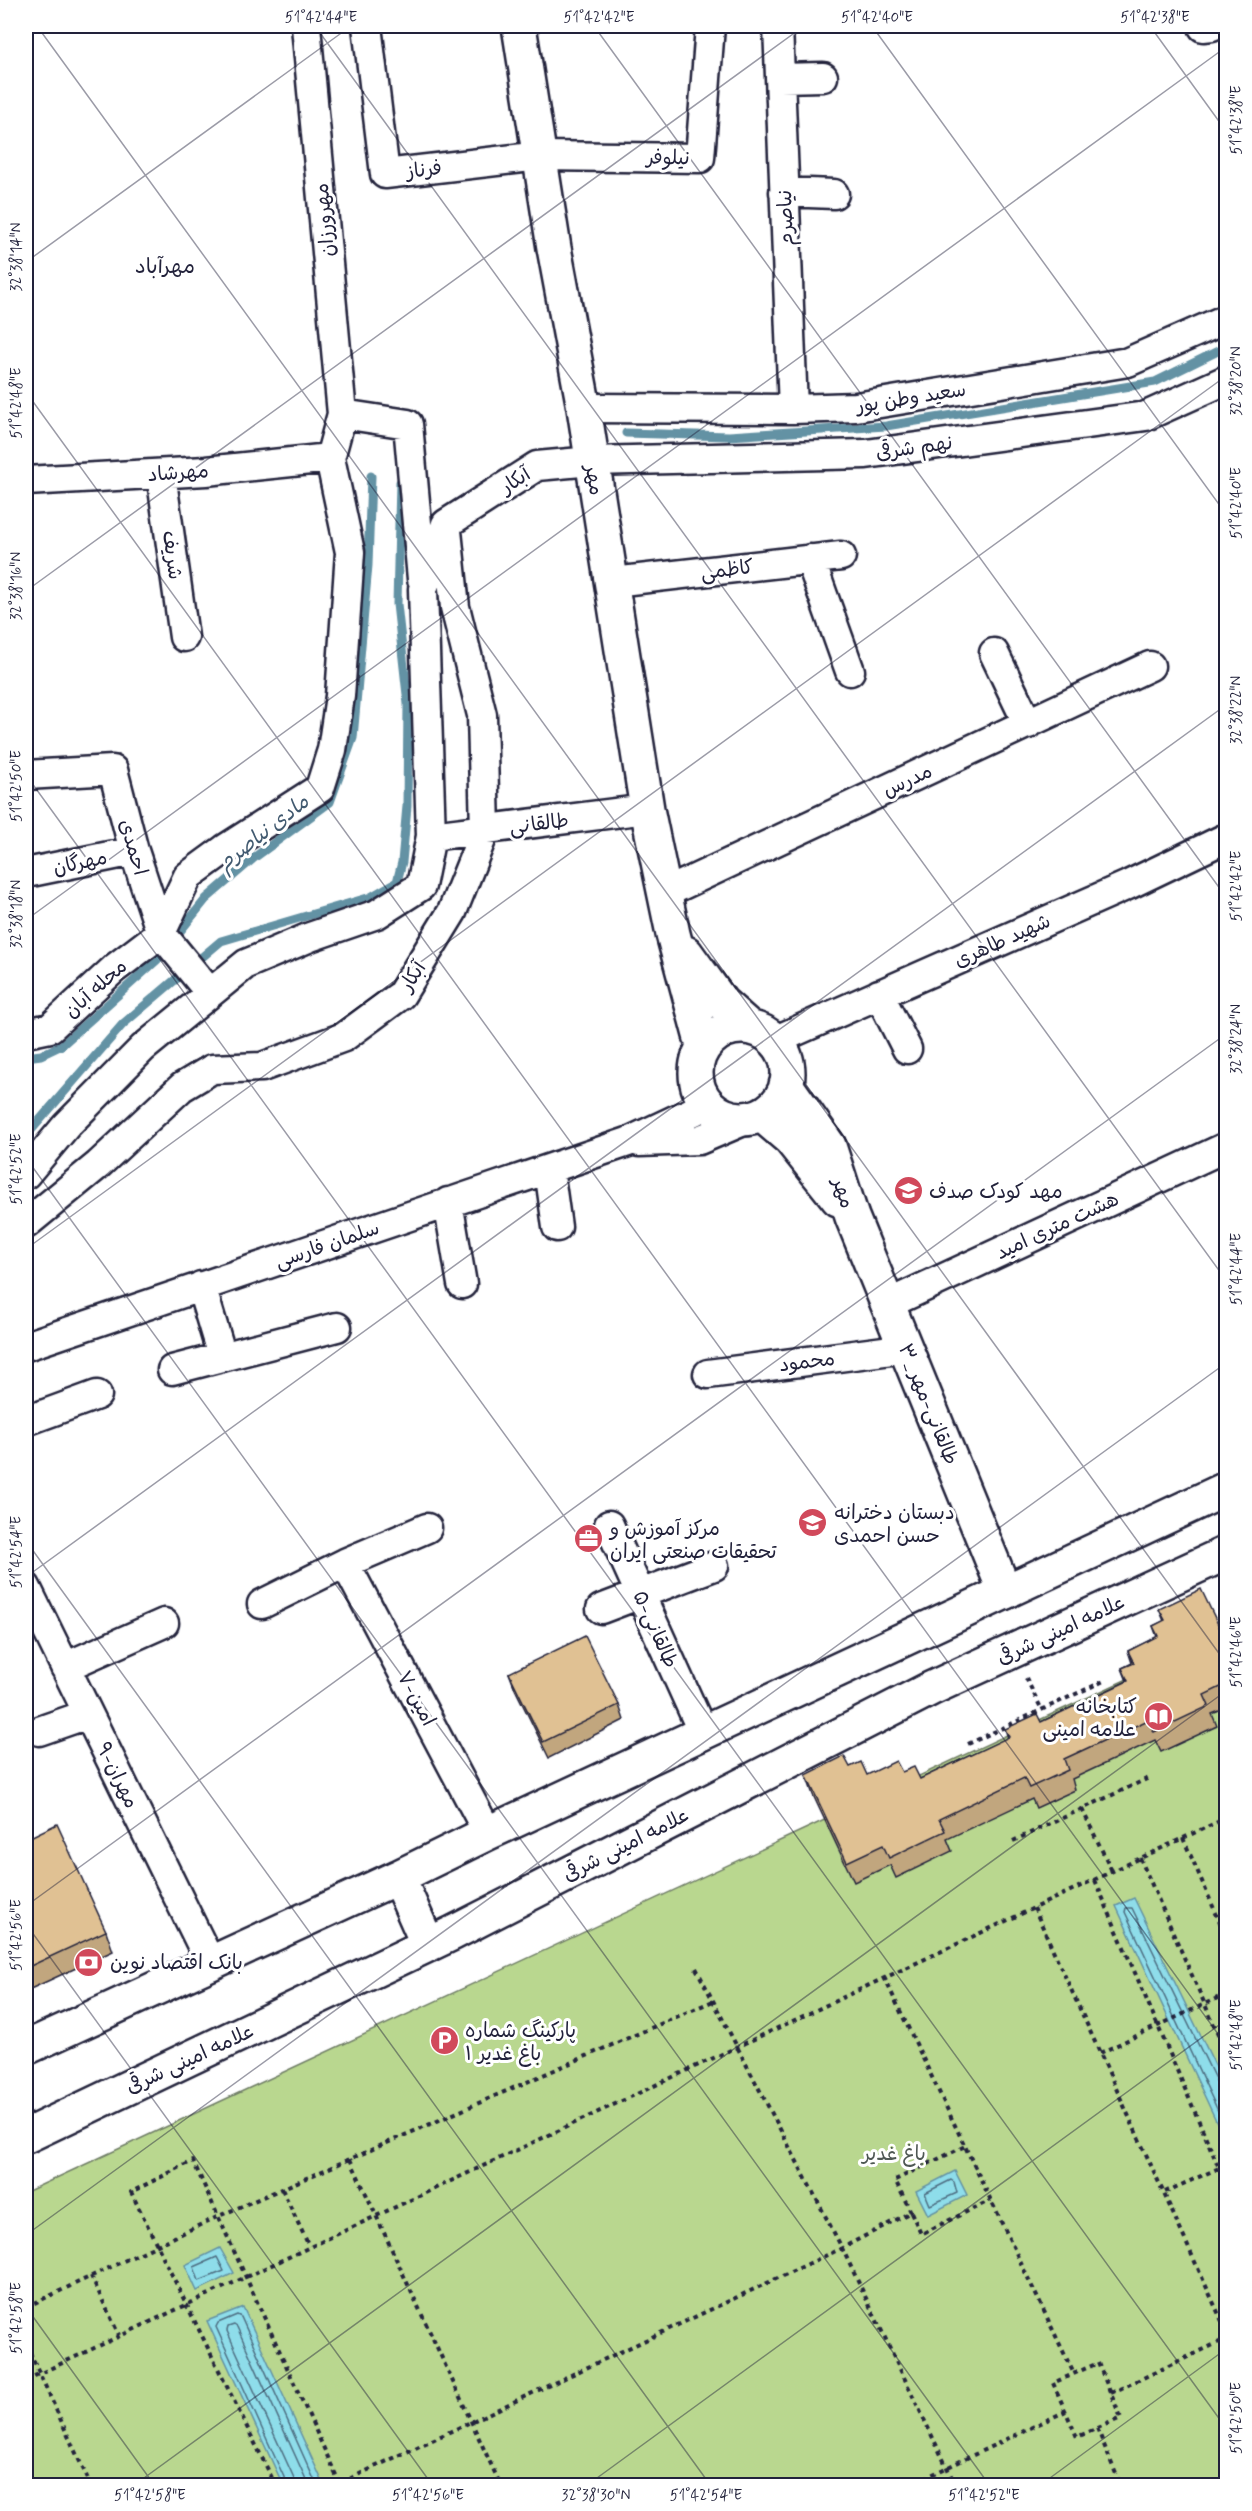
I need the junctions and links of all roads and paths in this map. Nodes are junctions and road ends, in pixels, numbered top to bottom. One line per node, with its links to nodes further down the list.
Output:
1 (306, 26): 15 (street, مهرورزان)
2 (367, 26): 8 (street, فرناز)
3 (519, 26): 8 (main road, مهر)
4 (710, 26): 8 (street, نیلوفر)
5 (778, 26): 7 (street, نیاصرم)
6 (823, 77): 7 (street)
7 (780, 78): 9 (street, نیاصرم)
8 (540, 156): 13 (main road, مهر)
9 (784, 192): 10 (street); 14 (street, نیاصرم)
10 (834, 194)
11 (1227, 319): 14 (street, سعید وطن پور)
12 (1227, 380): 17 (street, نهم شرقی)
13 (585, 408): 14 (street, سعید وطن پور); 17 (main road, مهر)
14 (793, 409)
15 (342, 414): 16 (street); 24 (street)
16 (330, 458): 18 (street, مهرشاد); 38 (street)
17 (592, 462): 20 (street, آبکار); 23 (main road, مهر)
18 (161, 474): 19 (street, مهرشاد); 25 (street, شریف)
19 (26, 481)
20 (446, 524): 24 (street); 32 (street, آبکار)
21 (841, 556): 22 (street, کاظمی)
22 (810, 559): 23 (street, کاظمی); 28 (street)
23 (613, 582): 31 (main road, مهر)
24 (423, 589): 33 (street)
25 (184, 638)
26 (994, 653): 29 (street)
27 (1150, 666): 29 (street, مدرس)
28 (850, 671)
29 (1028, 724): 37 (street, مدرس)
30 (26, 775): 35 (street, احمدی)
31 (647, 809): 32 (street, طالقانی); 37 (main road, مهر)
32 (485, 830): 33 (street, طالقانی); 55 (street, آبکار)
33 (431, 836): 40 (street)
34 (1227, 838): 41 (street, شهید طاهری)
35 (134, 851): 36 (street, مهرگان); 38 (street, احمدی)
36 (26, 873)
37 (665, 893): 39 (main road, مهر)
38 (161, 933): 40 (street, احمدی); 42 (street, محله آبان)
39 (673, 934): 43 (main road, مهر); 44 (main road, مهر)
40 (210, 993): 52 (street)
41 (879, 994): 43 (street, شهید طاهری); 45 (street)
42 (26, 1033)
43 (762, 1033): 44 (main road); 46 (main road)
44 (703, 1046): 47 (main road)
45 (907, 1049)
46 (786, 1085): 48 (main road); 54 (main road, مهر)
47 (707, 1105): 48 (main road); 49 (street, سلمان فارسی)
48 (755, 1117): 49 (street, سلمان فارسی); 54 (main road, مهر)
49 (628, 1142): 51 (street, سلمان فارسی)
50 (1227, 1147): 59 (street, هشت متری امید)
51 (549, 1169): 53 (street, سلمان فارسی); 56 (street)
52 (26, 1174)
53 (448, 1202): 57 (street); 58 (street, سلمان فارسی)
54 (852, 1217): 59 (main road, ۳_طالقانی-مهر)
55 (26, 1224)
56 (557, 1227)
57 (462, 1284)
58 (201, 1286): 61 (street, سلمان فارسی); 63 (street)
59 (888, 1304): 62 (main road, ۳_طالقانی-مهر)
60 (337, 1327): 63 (street)
61 (26, 1346)
62 (907, 1348): 65 (street, محمود); 75 (main road, ۳_طالقانی-مهر)
63 (222, 1356): 64 (street)
64 (172, 1370)
65 (708, 1374)
66 (97, 1395): 67 (street)
67 (26, 1418)
68 (1227, 1489): 75 (main road)
69 (609, 1525): 76 (street, ۵-طالقانی)
70 (427, 1528): 72 (street)
71 (1227, 1553): 98 (main road, علامه امینی شرقی)
72 (345, 1563): 77 (street); 89 (street, ۷-امین)
73 (714, 1566): 76 (street)
74 (26, 1587): 80 (street, ۹-مهران)
75 (1005, 1592): 84 (main road)
76 (640, 1593): 78 (street); 84 (street, ۵-طالقانی)
77 (262, 1604)
78 (601, 1609)
79 (165, 1623): 80 (street)
80 (65, 1667): 82 (street, ۹-مهران)
81 (1106, 1680): 85 (path)
82 (88, 1714): 83 (street); 99 (street, ۹-مهران)
83 (39, 1731)
84 (703, 1733): 89 (main road)
85 (968, 1744)
86 (1150, 1777): 87 (path)
87 (1082, 1809): 91 (path); 93 (path)
88 (1227, 1818): 90 (path)
89 (488, 1833): 94 (main road)
90 (1183, 1838): 92 (path); 97 (path)
91 (1013, 1841)
92 (1140, 1858): 93 (path); 104 (path)
93 (1112, 1871): 95 (path)
94 (398, 1877): 98 (main road); 99 (main road)
95 (1095, 1880): 96 (path); 105 (path)
96 (1034, 1908): 101 (path); 108 (path)
97 (1227, 1936)
98 (428, 1945): 110 (main road, علامه امینی شرقی)
99 (210, 1962): 107 (main road)
100 (696, 1968): 103 (path)
101 (885, 1977): 106 (path); 111 (path)
102 (1227, 1994): 104 (path)
103 (713, 2001): 106 (path); 112 (path)
104 (1204, 2004): 105 (path); 109 (path)
105 (1158, 2026): 108 (path); 114 (path)
106 (736, 2046): 120 (path); 124 (path)
107 (26, 2048)
108 (1100, 2052): 117 (path)
109 (1227, 2052)
110 (26, 2136)
111 (965, 2146): 118 (path); 119 (path)
112 (350, 2159): 116 (path); 120 (path)
113 (1227, 2165): 114 (path)
114 (1219, 2168): 115 (path); 117 (path)
115 (1227, 2184)
116 (282, 2189): 121 (path); 123 (path)
117 (1165, 2192): 129 (path)
118 (991, 2200): 119 (path); 134 (path)
119 (911, 2212): 124 (path)
120 (376, 2215): 123 (path); 138 (path)
121 (219, 2216): 122 (path); 122 (path); 126 (path)
122 (158, 2245): 125 (path); 127 (path)
123 (309, 2246): 126 (path)
124 (842, 2248): 138 (path); 140 (path)
125 (91, 2276): 128 (path); 130 (path)
126 (245, 2277): 127 (path); 141 (path)
127 (187, 2304): 130 (path); 143 (path)
128 (26, 2307)
129 (1227, 2330)
130 (119, 2335): 133 (path)
131 (1227, 2339): 136 (path)
132 (26, 2344): 133 (path)
133 (40, 2373): 135 (path); 142 (path)
134 (1074, 2374): 136 (path); 137 (path)
135 (26, 2380)
136 (1111, 2393): 139 (path)
137 (1066, 2411): 139 (path); 140 (path)
138 (472, 2421): 141 (path); 145 (path)
139 (1097, 2428): 148 (path)
140 (947, 2467): 146 (path); 147 (path)
141 (340, 2484): 144 (path)
142 (92, 2486)
143 (276, 2486)
144 (334, 2486)
145 (501, 2486)
146 (908, 2486)
147 (956, 2486)
148 (1121, 2486)

